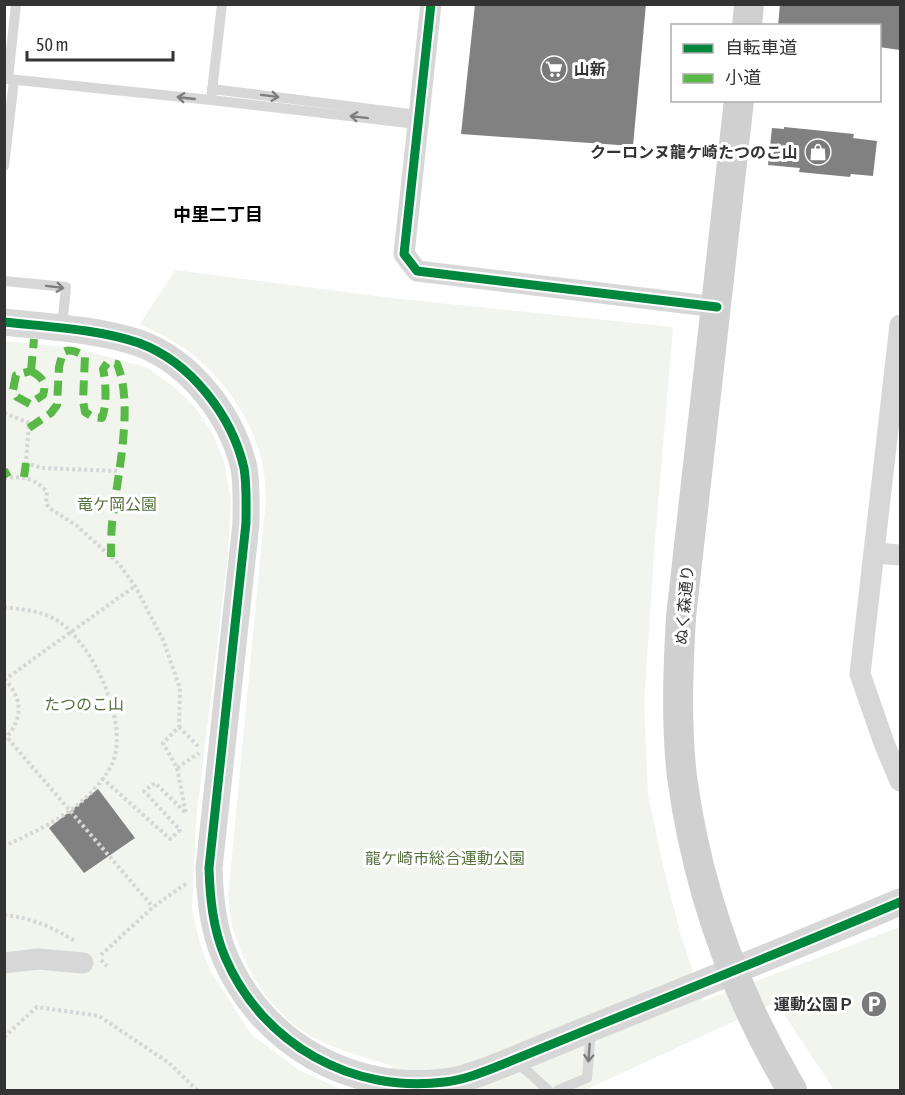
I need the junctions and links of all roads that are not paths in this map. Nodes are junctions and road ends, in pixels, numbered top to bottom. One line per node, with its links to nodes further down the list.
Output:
1 (16, 4): 6 (lane)
2 (222, 4): 7 (lane)
3 (431, 4): 10 (street)
4 (749, 4): 5 (main road)
5 (747, 24)
6 (11, 80): 7 (lane, one-way to 6); 9 (lane); 11 (lane)
7 (212, 94): 10 (lane)
8 (739, 102): 13 (main road, ぬく森通り)
9 (4, 116)
10 (418, 119): 13 (street)
11 (4, 166)
12 (4, 281): 16 (lane, one-way to 16)
13 (717, 307): 25 (main road, ぬく森通り)
14 (4, 322): 16 (street)
15 (900, 325): 17 (street)
16 (62, 329): 27 (street)
17 (894, 437): 18 (street)
18 (874, 553): 19 (street); 20 (street)
19 (900, 555)
20 (892, 739): 21 (street)
21 (900, 782)
22 (900, 902): 25 (street)
23 (80, 953): 24 (street)
24 (4, 963)
25 (733, 972): 26 (street); 30 (main road, ぬく森通り)
26 (591, 1028): 27 (street); 29 (lane, one-way to 29)
27 (514, 1060): 28 (lane)
28 (548, 1090)
29 (558, 1090)
30 (792, 1090)

